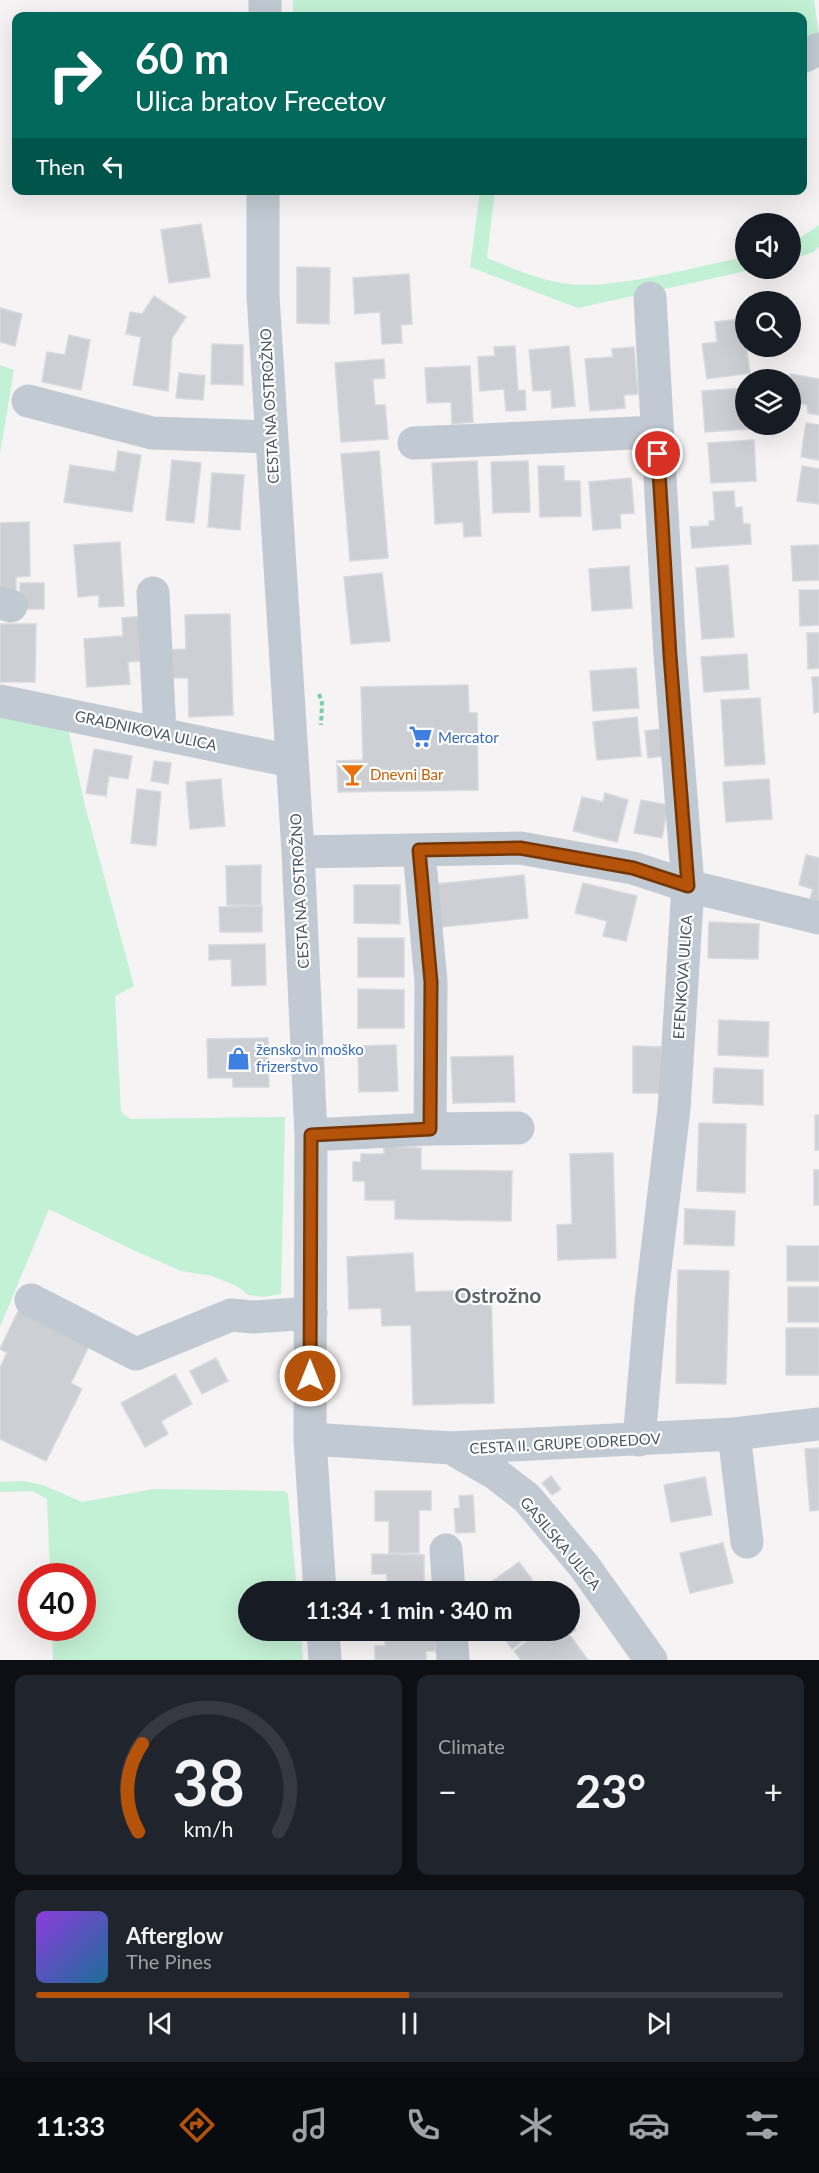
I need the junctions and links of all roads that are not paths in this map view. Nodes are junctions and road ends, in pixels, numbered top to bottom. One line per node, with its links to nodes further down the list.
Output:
1 (264, 195): 5 (street, CESTA NA OSTROŽNO)
2 (650, 298): 4 (street, EFENKOVA ULICA)
3 (28, 401): 5 (street)
4 (657, 432): 6 (street); 13 (street, EFENKOVA ULICA)
5 (271, 437): 10 (street, CESTA NA OSTROŽNO)
6 (414, 443)
7 (153, 593): 9 (street)
8 (0, 701): 9 (street, GRADNIKOVA ULICA)
9 (160, 733): 10 (street, GRADNIKOVA ULICA)
10 (291, 761): 12 (street, CESTA NA OSTROŽNO)
11 (419, 850): 12 (street); 13 (street); 16 (street)
12 (298, 852): 17 (street, CESTA NA OSTROŽNO)
13 (688, 886): 14 (street); 23 (street, EFENKOVA ULICA)
14 (819, 918)
15 (518, 1128): 16 (street)
16 (430, 1129): 17 (street)
17 (311, 1135): 19 (street, CESTA NA OSTROŽNO)
18 (31, 1300): 19 (street)
19 (311, 1314): 22 (street, CESTA NA OSTROŽNO)
20 (819, 1425): 21 (street, CESTA II. GRUPE ODREDOV)
21 (734, 1434): 23 (street, CESTA II. GRUPE ODREDOV); 25 (street)
22 (310, 1439): 24 (street, CESTA II. GRUPE ODREDOV); 27 (street, CESTA NA OSTROŽNO)
23 (639, 1440): 24 (street, CESTA II. GRUPE ODREDOV)
24 (451, 1448): 33 (street, GASILSKA ULICA)
25 (747, 1542)
26 (446, 1550): 28 (street)
27 (319, 1581)
28 (447, 1581)
29 (324, 1641): 31 (street)
30 (452, 1641): 32 (street)
31 (325, 1660)
32 (453, 1660)
33 (651, 1660)

